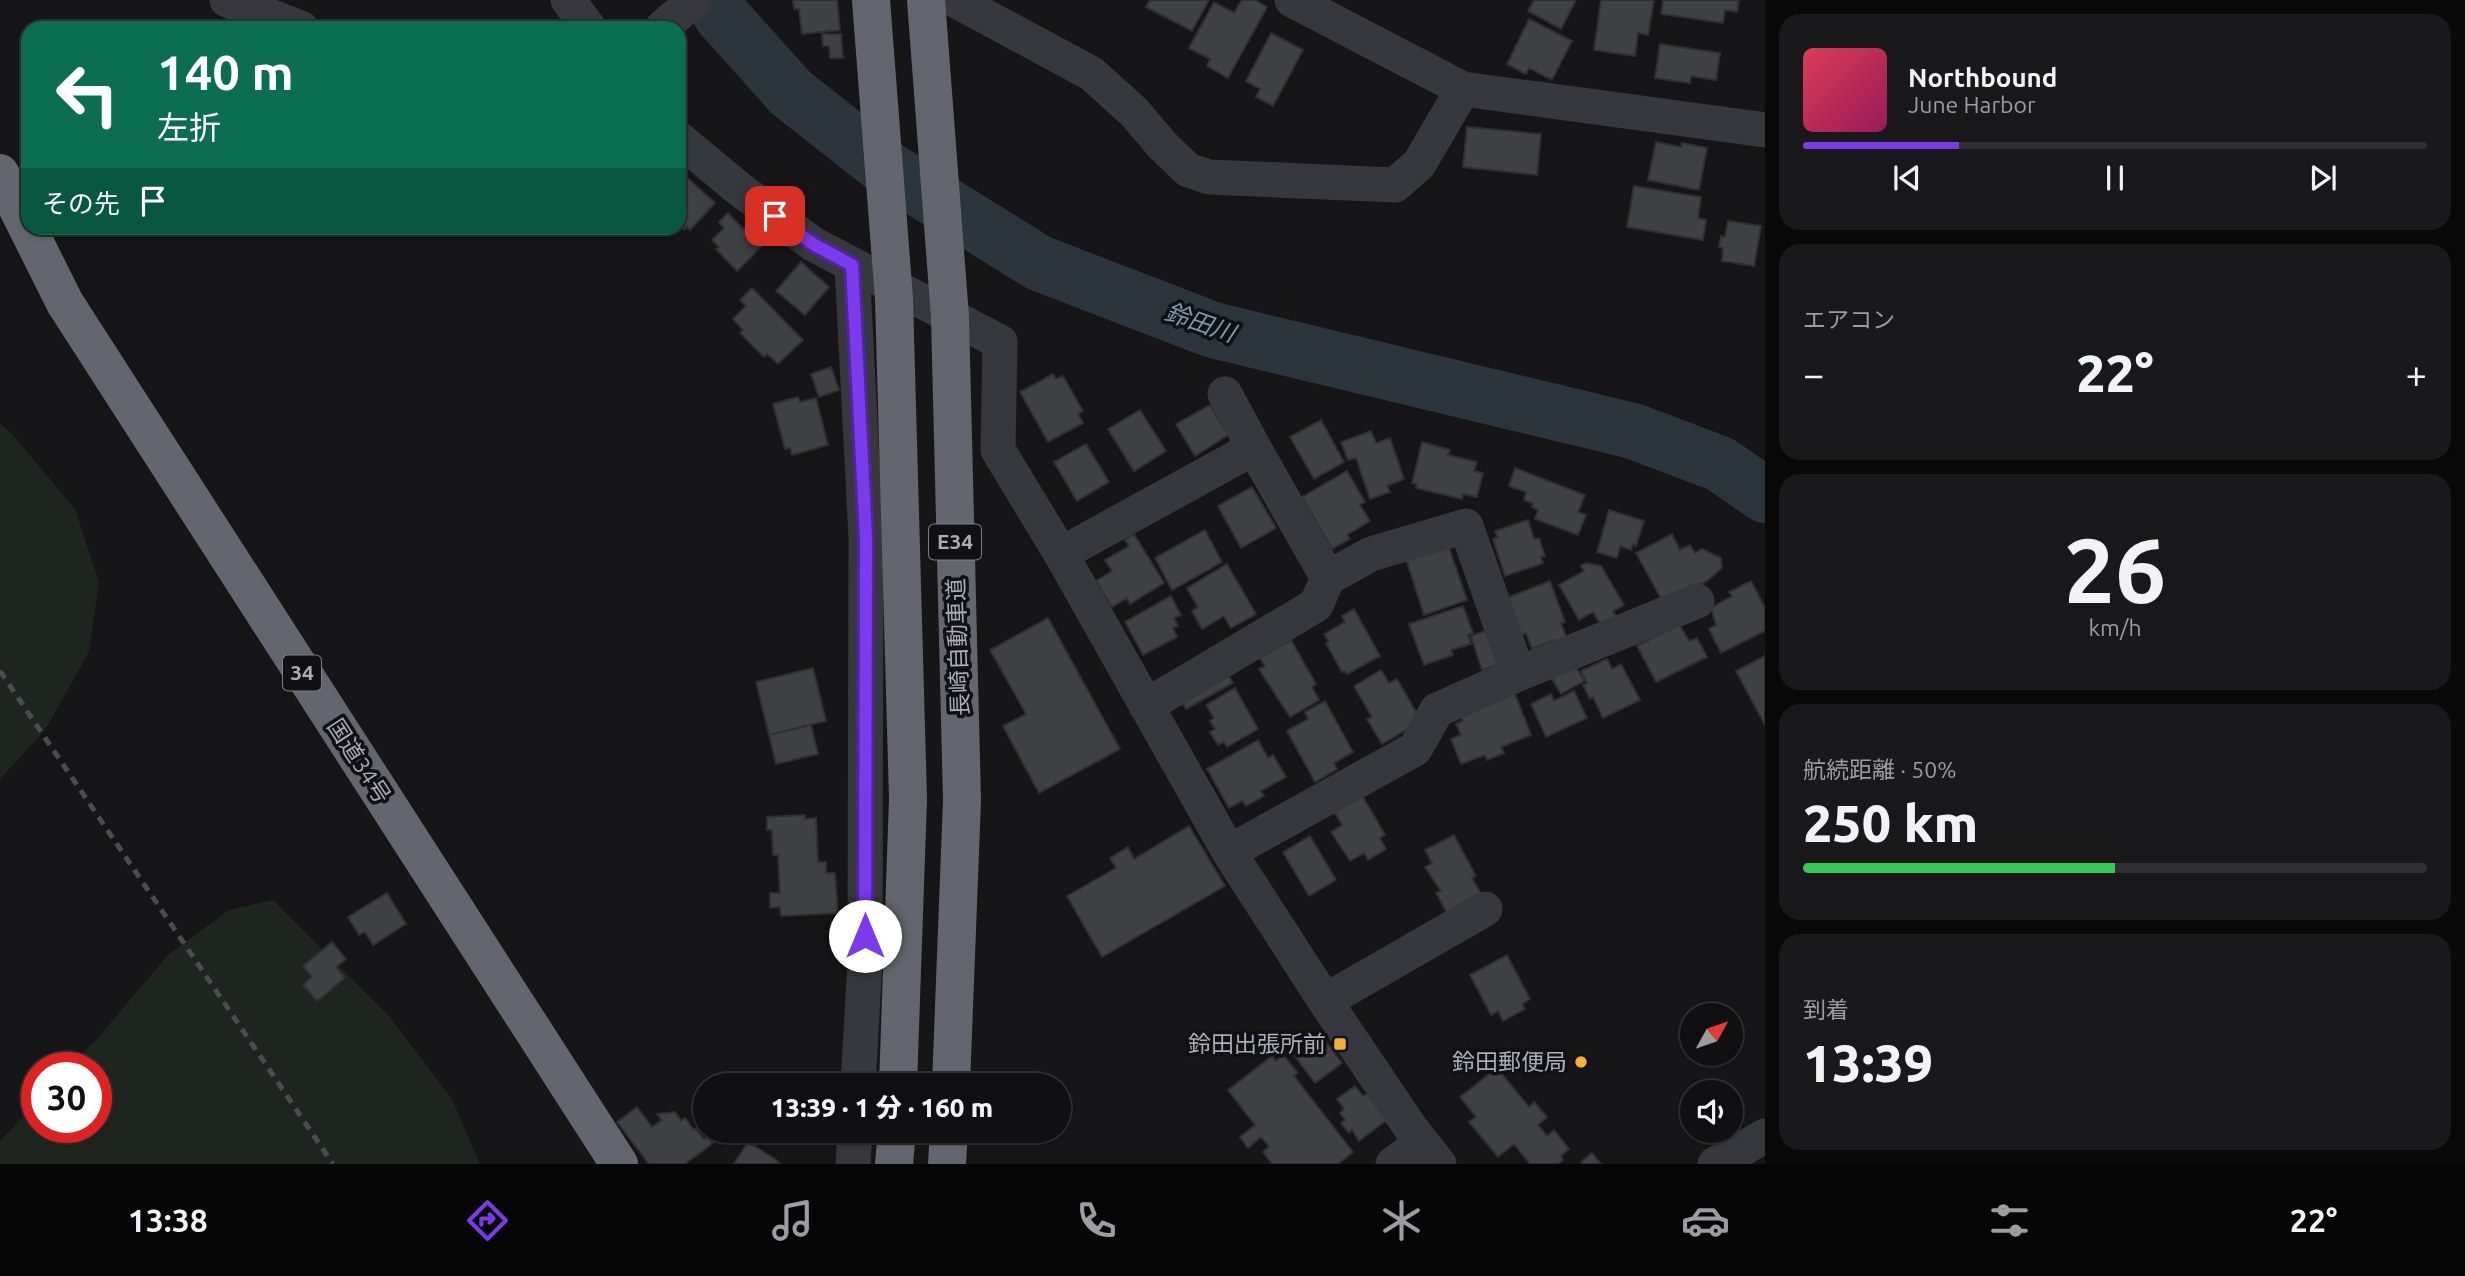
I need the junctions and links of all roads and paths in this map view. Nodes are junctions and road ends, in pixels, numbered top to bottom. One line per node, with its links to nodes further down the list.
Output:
1 (227, 0): 8 (street)
2 (568, 0): 9 (street)
3 (694, 0): 10 (street)
4 (871, 0): 29 (highway, E34, bridge)
5 (926, 0): 30 (highway, 長崎自動車道 / E34, bridge)
6 (955, 0): 11 (street)
7 (1292, 0): 11 (street)
8 (282, 21)
9 (584, 21)
10 (670, 21)
11 (1463, 89): 12 (street)
12 (1765, 130)
13 (686, 145): 17 (street)
14 (0, 173): 15 (highway, 国道34号 / 34)
15 (21, 215)
16 (31, 235): 36 (highway, 国道34号 / 34)
17 (852, 265): 20 (street); 28 (street)
18 (1225, 394): 19 (street)
19 (1254, 448): 20 (street); 21 (street)
20 (1061, 554): 24 (street)
21 (1328, 578): 23 (street); 24 (street)
22 (1697, 601): 23 (street)
23 (1518, 674): 25 (street)
24 (1146, 706): 25 (street)
25 (1229, 852): 27 (street)
26 (1485, 909): 27 (street)
27 (1325, 1001): 35 (street)
28 (859, 1073)
29 (898, 1073)
30 (951, 1073)
31 (1765, 1136): 41 (street)
32 (854, 1143): 37 (street)
33 (896, 1143): 38 (highway)
34 (948, 1143): 39 (highway)
35 (1431, 1153): 40 (street)
36 (619, 1164)
37 (853, 1164)
38 (894, 1164)
39 (947, 1164)
40 (1394, 1164)
41 (1715, 1164)

